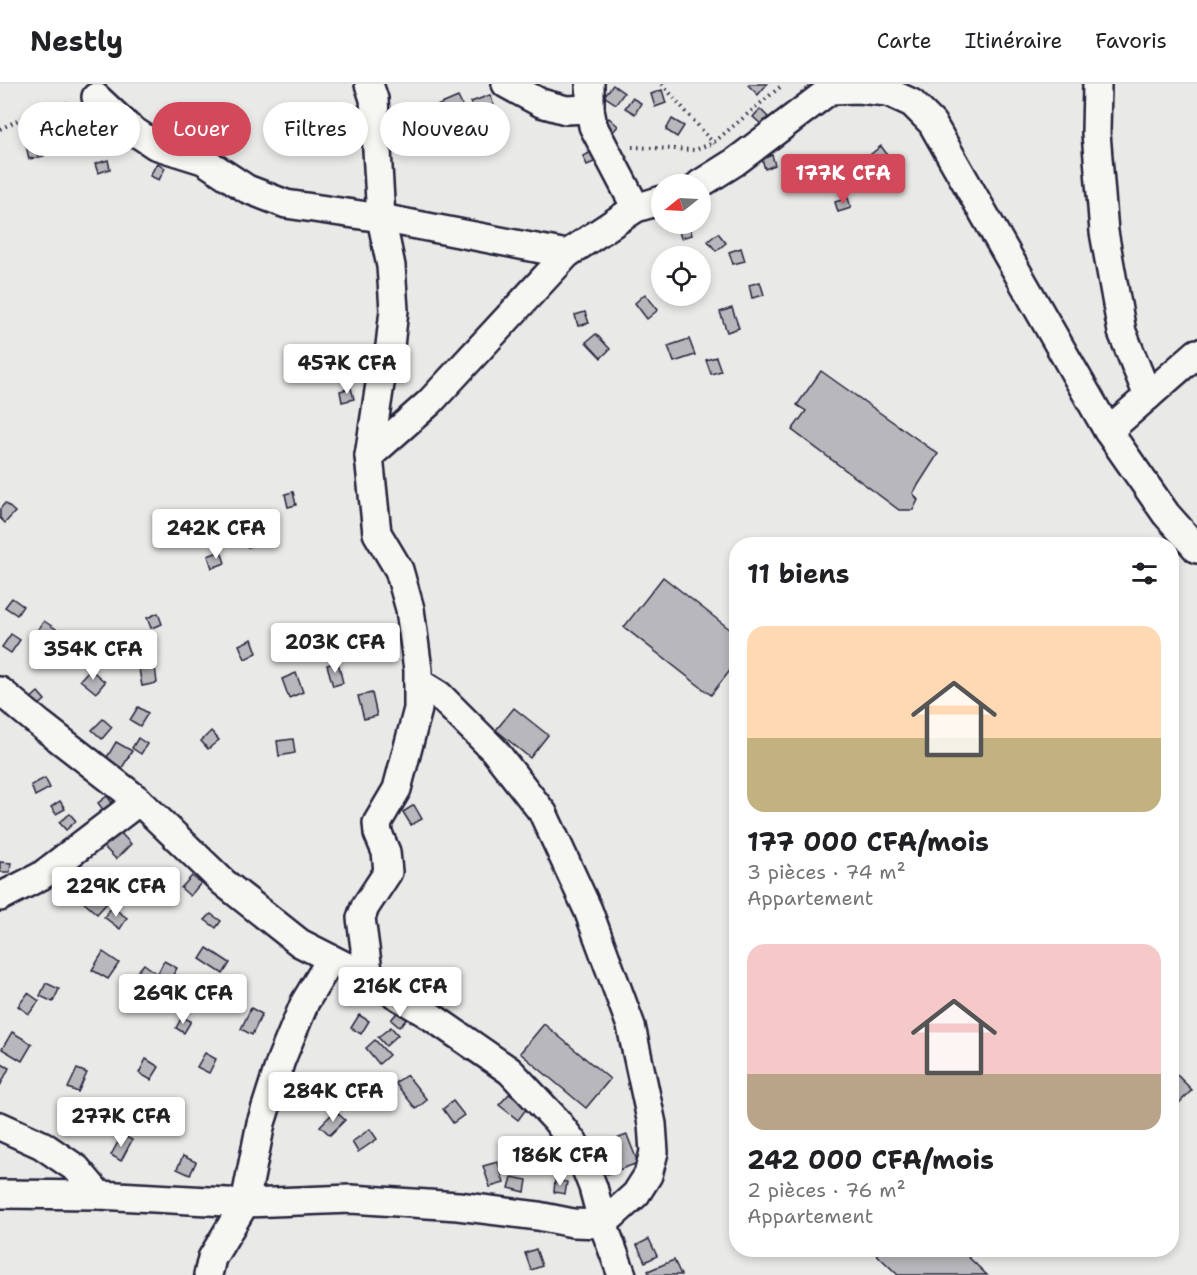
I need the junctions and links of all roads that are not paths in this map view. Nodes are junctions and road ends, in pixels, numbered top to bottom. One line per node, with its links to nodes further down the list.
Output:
1 (369, 84): 10 (street)
2 (506, 84): 5 (street)
3 (1097, 84): 13 (street)
4 (828, 87): 7 (street); 14 (street)
5 (590, 96): 9 (street)
6 (96, 97): 10 (street)
7 (711, 177)
8 (651, 203): 9 (street)
9 (636, 208): 11 (street)
10 (381, 218): 11 (street); 15 (street)
11 (567, 254): 15 (street)
12 (1197, 353): 13 (street)
13 (1148, 396): 14 (street)
14 (1108, 431): 16 (street)
15 (369, 456): 17 (street)
16 (1197, 549)
17 (418, 682): 22 (street); 27 (street)
18 (0, 691): 19 (street)
19 (139, 801): 20 (street); 21 (street)
20 (0, 897)
21 (331, 959): 22 (street); 26 (street)
22 (369, 978): 27 (street)
23 (0, 1126): 25 (street)
24 (0, 1194): 25 (street)
25 (99, 1195): 26 (street)
26 (245, 1203): 27 (street); 28 (street)
27 (603, 1224): 29 (street)
28 (208, 1275)
29 (622, 1275)

